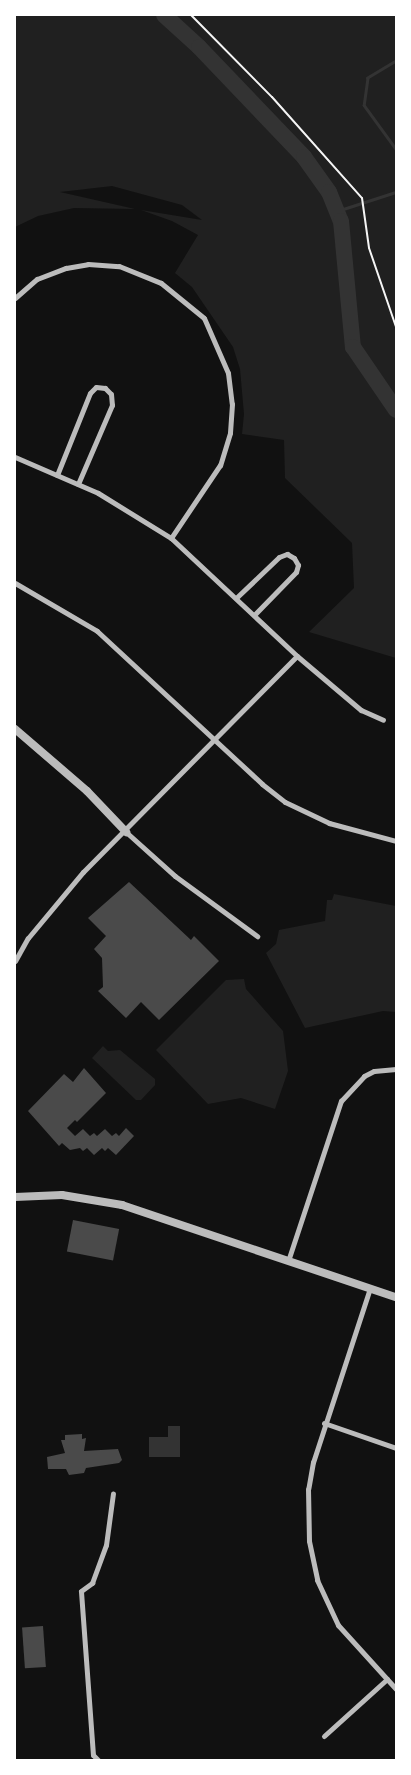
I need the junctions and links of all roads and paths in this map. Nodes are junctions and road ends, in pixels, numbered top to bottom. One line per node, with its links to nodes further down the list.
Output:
1 (192, 15): 3 (path)
2 (15, 298): 7 (street)
3 (396, 327)
4 (15, 457): 5 (street)
5 (57, 475): 6 (street); 6 (street)
6 (78, 484): 7 (street)
7 (171, 538): 9 (street)
8 (15, 583): 14 (street)
9 (236, 598): 10 (street); 10 (street)
10 (254, 615): 11 (street)
11 (297, 656): 12 (street); 14 (street)
12 (383, 720)
13 (15, 728): 15 (street)
14 (215, 740): 15 (street); 16 (street)
15 (126, 832): 17 (street); 18 (street)
16 (396, 842)
17 (257, 936)
18 (15, 961)
19 (396, 1069): 21 (street)
20 (15, 1197): 21 (street)
21 (288, 1261): 22 (street)
22 (370, 1288): 23 (street); 24 (street)
23 (396, 1297)
24 (324, 1423): 25 (street); 27 (street)
25 (396, 1448)
26 (113, 1493): 30 (street)
27 (387, 1679): 28 (street); 29 (street)
28 (396, 1689)
29 (324, 1736)
30 (98, 1760)

